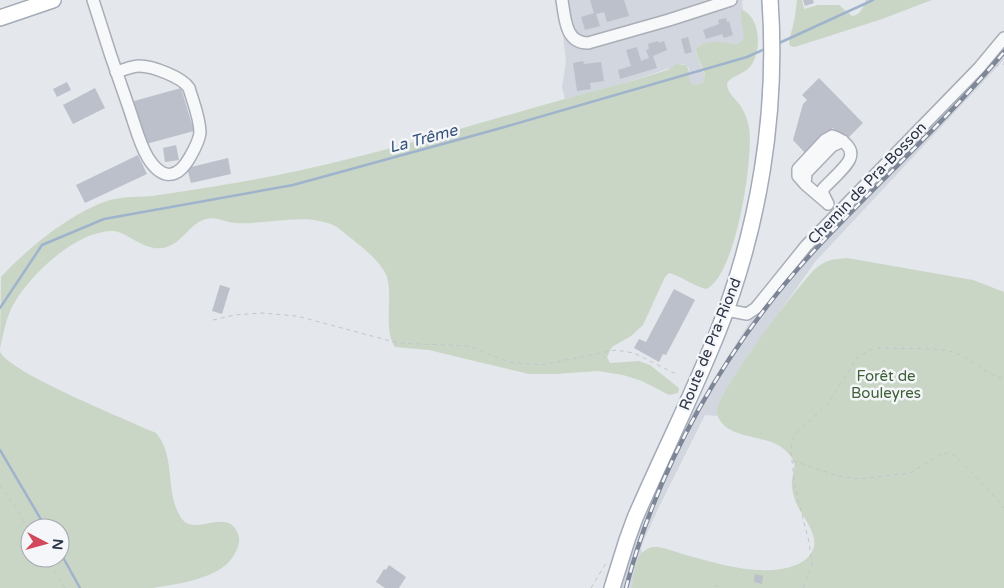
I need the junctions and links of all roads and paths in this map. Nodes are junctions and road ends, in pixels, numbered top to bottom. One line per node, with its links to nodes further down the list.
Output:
1 (53, 0): 6 (main road)
2 (93, 0): 8 (street)
3 (562, 0): 4 (street)
4 (731, 0)
5 (770, 0): 11 (main road, Route de Pra-Riond)
6 (0, 18)
7 (1004, 38): 10 (street, Chemin de Pra-Bosson)
8 (116, 72): 8 (street)
9 (828, 204): 9 (street); 10 (street)
10 (838, 213): 11 (street, Chemin de Pra-Bosson)
11 (726, 310): 19 (main road, Route de Pra-Riond)
12 (213, 320): 13 (path)
13 (678, 375)
14 (1004, 379): 15 (path)
15 (792, 461): 17 (path); 26 (path)
16 (0, 485): 18 (path)
17 (1004, 508)
18 (22, 518)
19 (621, 558): 23 (path); 24 (main road, Route de Pra-Riond)
20 (52, 568): 22 (path)
21 (714, 585): 25 (path)
22 (65, 588)
23 (591, 588)
24 (612, 588)
25 (722, 588)
26 (803, 588)

